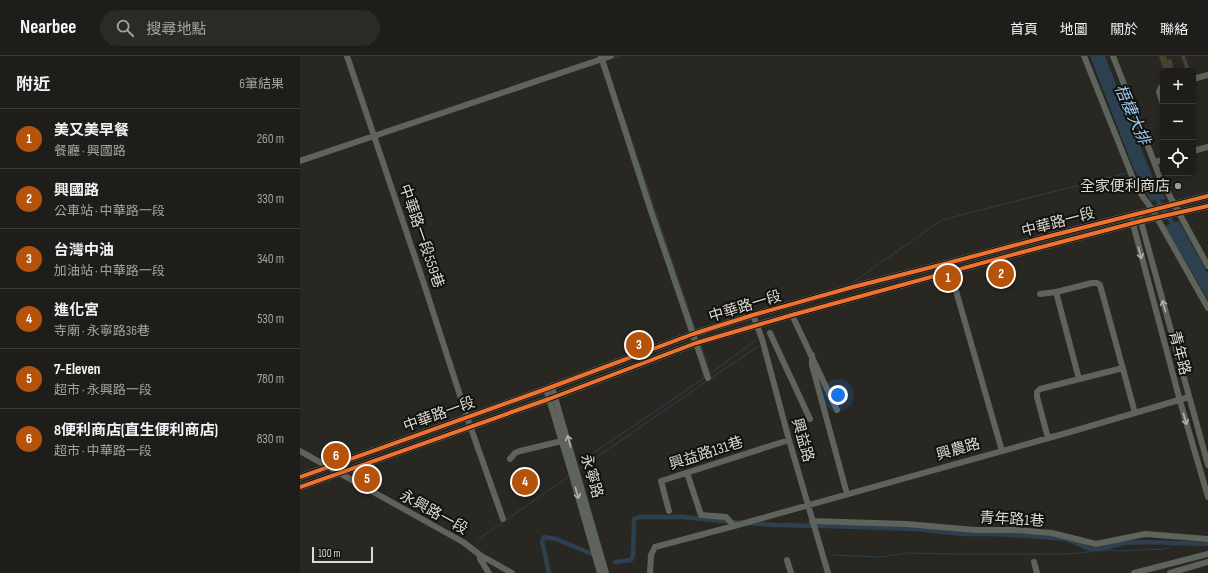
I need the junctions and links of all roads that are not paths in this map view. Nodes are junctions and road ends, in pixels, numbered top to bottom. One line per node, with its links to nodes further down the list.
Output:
1 (347, 56): 8 (street, 中華路一段559巷)
2 (611, 56): 5 (street)
3 (1084, 56): 17 (street)
4 (1113, 56): 13 (street)
5 (601, 58): 8 (street); 34 (street)
6 (1208, 75): 7 (street)
7 (1196, 78)
8 (374, 136): 11 (street); 46 (street, 中華路一段559巷)
9 (1208, 147): 10 (street)
10 (1196, 150)
11 (300, 161)
12 (1160, 161): 13 (street)
13 (1154, 162): 15 (street)
14 (1208, 196): 15 (main road, 中華路一段)
15 (1172, 204): 17 (main road, 中華路一段); 19 (street)
16 (1208, 206): 19 (main road, 中華路一段)
17 (1152, 209): 18 (main road, 中華路一段); 21 (street)
18 (1139, 213): 20 (main road, 中華路一段); 22 (street, 青年路)
19 (1177, 213): 21 (main road, 中華路一段); 25 (street)
20 (1130, 215): 23 (street, 青年路); 24 (main road, 中華路一段)
21 (1156, 218): 22 (main road, 中華路一段); 29 (street)
22 (1141, 221): 23 (main road, 中華路一段); 42 (street, 青年路, one-way to 22)
23 (1132, 223): 26 (main road, 中華路一段); 43 (street, 青年路, one-way to 43)
24 (948, 263): 26 (street); 30 (main road, 中華路一段)
25 (1208, 266)
26 (951, 271): 31 (main road, 中華路一段); 52 (street)
27 (1056, 292): 28 (street); 37 (street); 39 (street)
28 (1040, 294)
29 (1208, 308)
30 (753, 315): 32 (street, 興益路); 34 (main road, 中華路一段)
31 (792, 315): 32 (main road, 中華路一段); 36 (street)
32 (757, 325): 35 (main road, 中華路一段); 50 (street, 興益路)
33 (770, 333): 47 (street)
34 (693, 334): 35 (street); 40 (main road, 中華路一段)
35 (696, 343): 38 (street); 41 (main road, 中華路一段)
36 (812, 355): 44 (street); 61 (street)
37 (1123, 368): 39 (street); 45 (street)
38 (708, 378)
39 (1079, 379): 49 (street)
40 (549, 388): 41 (street, 永寧路); 46 (main road, 中華路一段)
41 (552, 397): 48 (main road, 中華路一段); 51 (street, 永寧路); 78 (street, 永寧路, one-way to 41)
42 (1189, 397): 43 (street, 興農路); 55 (street, 青年路)
43 (1180, 400): 45 (street, 興農路); 62 (street, 青年路, one-way to 62)
44 (837, 410)
45 (1136, 413): 49 (street, 興農路)
46 (468, 417): 48 (street, 中華路一段559巷); 56 (main road, 中華路一段)
47 (810, 419)
48 (470, 425): 57 (main road, 中華路一段); 65 (street, 中華路一段559巷)
49 (1048, 438): 52 (street, 興農路)
50 (789, 440): 58 (street, 興益路131巷); 63 (street, 興益路)
51 (562, 441): 54 (street); 77 (street, 永寧路, one-way to 77)
52 (1002, 450): 61 (street, 興農路)
53 (300, 451): 56 (street, 永興路一段)
54 (510, 459)
55 (1208, 465)
56 (328, 466): 57 (street, 永興路一段); 59 (main road, 中華路一段)
57 (338, 472): 60 (main road, 中華路一段); 70 (street, 永興路一段)
58 (687, 473): 64 (street, 興益路131巷); 67 (street)
59 (300, 477)
60 (300, 486)
61 (847, 494): 63 (street, 興農路)
62 (1208, 497)
63 (808, 505): 66 (street, 興益路); 67 (street, 興農路)
64 (669, 511)
65 (503, 519)
66 (812, 521): 68 (street, 青年路1巷); 81 (street, 興益路)
67 (734, 526): 79 (street, 興農路)
68 (1208, 539)
69 (1208, 554): 74 (street)
70 (480, 555): 75 (street); 76 (street, 永興路一段)
71 (787, 560): 80 (street)
72 (1034, 562): 82 (street)
73 (1208, 562): 84 (street)
74 (1165, 565): 83 (street); 84 (street)
75 (489, 573)
76 (512, 573)
77 (600, 573)
78 (606, 573)
79 (650, 573)
80 (791, 573)
81 (828, 573)
82 (1036, 573)
83 (1134, 573)
84 (1169, 573)

